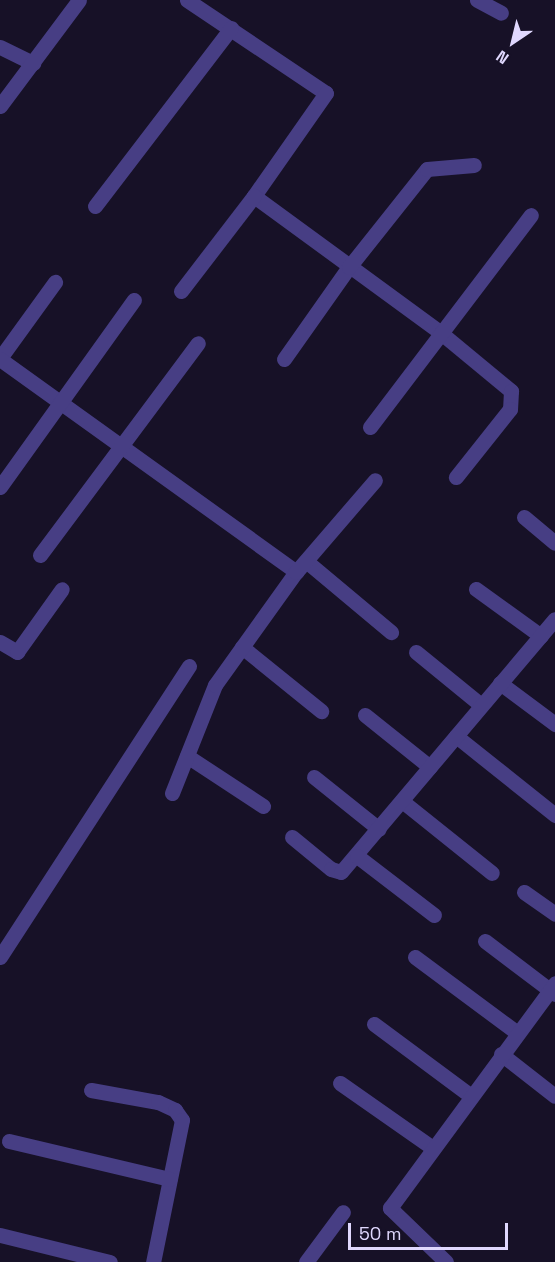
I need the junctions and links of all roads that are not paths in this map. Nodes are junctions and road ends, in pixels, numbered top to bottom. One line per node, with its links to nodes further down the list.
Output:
1 (79, 0): 7 (street)
2 (187, 0): 5 (street)
3 (477, 0): 4 (street)
4 (501, 13)
5 (231, 28): 10 (street); 11 (street)
6 (0, 47): 7 (street)
7 (33, 63): 8 (street)
8 (0, 106)
9 (474, 165): 13 (street)
10 (254, 196): 13 (street); 15 (street)
11 (95, 206)
12 (531, 215): 17 (street)
13 (349, 267): 17 (street); 20 (street)
14 (55, 282): 19 (street)
15 (181, 291)
16 (134, 300): 21 (street)
17 (441, 333): 22 (street); 24 (street)
18 (198, 343): 23 (street)
19 (0, 358): 21 (street)
20 (284, 359)
21 (60, 402): 23 (street); 26 (street)
22 (370, 427)
23 (119, 445): 29 (street); 30 (street)
24 (456, 477)
25 (375, 480): 30 (street)
26 (0, 488)
27 (524, 517): 28 (street)
28 (555, 543)
29 (40, 555)
30 (301, 566): 34 (street); 36 (street)
31 (62, 589): 35 (street)
32 (476, 589): 33 (street)
33 (550, 628): 39 (street)
34 (391, 632)
35 (0, 642)
36 (242, 647): 41 (street); 45 (street)
37 (416, 652): 40 (street)
38 (189, 666): 60 (street)
39 (500, 683): 40 (street); 43 (street)
40 (482, 705): 44 (street)
41 (321, 711)
42 (365, 715): 46 (street)
43 (555, 724)
44 (456, 736): 46 (street); 51 (street)
45 (187, 756): 48 (street); 50 (street)
46 (430, 767): 49 (street)
47 (314, 777): 52 (street)
48 (172, 793)
49 (402, 801): 52 (street); 55 (street)
50 (263, 806)
51 (555, 815)
52 (379, 829): 54 (street)
53 (292, 837): 54 (street)
54 (357, 856): 58 (street)
55 (492, 873)
56 (524, 892): 57 (street)
57 (555, 914)
58 (434, 915)
59 (485, 941): 62 (street)
60 (0, 957)
61 (415, 957): 64 (street)
62 (553, 989): 64 (street)
63 (374, 1024): 68 (street)
64 (516, 1032): 65 (street)
65 (501, 1054): 68 (street); 69 (street)
66 (340, 1083): 71 (street)
67 (91, 1090): 72 (street)
68 (471, 1096): 71 (street)
69 (555, 1096)
70 (9, 1141): 72 (street)
71 (433, 1148): 79 (street)
72 (170, 1179): 77 (street)
73 (343, 1212): 78 (street)
74 (0, 1235): 75 (street)
75 (85, 1258): 76 (street)
76 (110, 1262)
77 (153, 1262)
78 (306, 1262)
79 (446, 1262)

